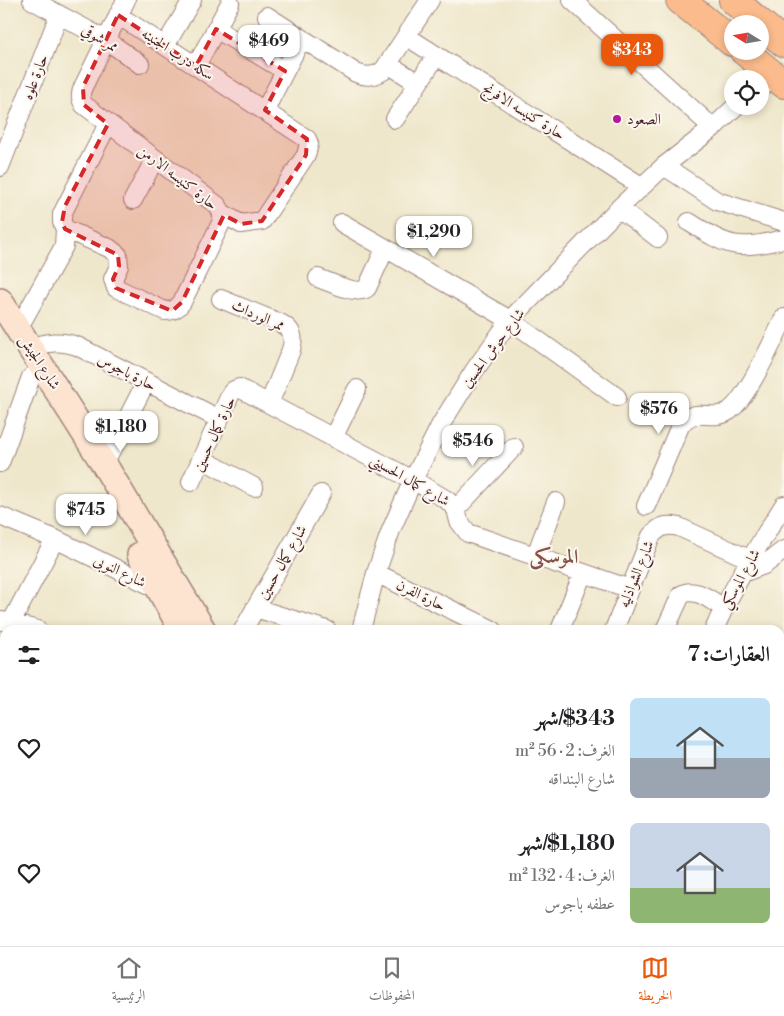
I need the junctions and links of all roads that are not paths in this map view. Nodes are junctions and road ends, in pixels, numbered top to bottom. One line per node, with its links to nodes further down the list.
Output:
1 (32, 0): 9 (street, ممر شوقي)
2 (192, 0): 17 (street)
3 (430, 0): 12 (street)
4 (572, 0): 30 (street)
5 (680, 0): 13 (main road)
6 (733, 0): 16 (main road)
7 (230, 3): 11 (street)
8 (122, 8): 15 (street, حارة كنيسه الارمن); 17 (street, سكه درب الجنينه)
9 (59, 15): 15 (street, ممر شوقي); 31 (street, حارة علوه)
10 (268, 16): 14 (street)
11 (216, 29): 22 (street); 23 (street)
12 (406, 36): 18 (street, حارة كنيسه الافرنج); 21 (street)
13 (724, 36)
14 (302, 38): 21 (street); 23 (street)
15 (106, 40): 20 (street, ممر شوقي); 29 (street, حارة كنيسه الارمن)
16 (784, 44)
17 (165, 46): 22 (street, سكه درب الجنينه)
18 (436, 56): 24 (street); 35 (street, حارة كنيسه الافرنج)
19 (752, 60): 25 (main road)
20 (140, 64)
21 (388, 64): 24 (street)
22 (196, 66): 26 (street, سكه درب الجنينه)
23 (285, 71): 26 (street)
24 (418, 83): 28 (street)
25 (773, 83)
26 (265, 110): 38 (street, سكه درب الجنينه)
27 (727, 115): 30 (street, شارع حوش الحسين)
28 (395, 119)
29 (108, 124): 32 (street, حارة كنيسه الارمن); 42 (street)
30 (713, 128): 33 (street, شارع حوش الحسين)
31 (7, 129): 34 (street, حارة علوه)
32 (155, 159): 36 (street); 38 (street, حارة كنيسه الارمن)
33 (664, 166): 35 (street, شارع حوش الحسين); 41 (street)
34 (0, 167)
35 (641, 186): 37 (street, شارع حوش الحسين)
36 (133, 200)
37 (619, 208): 43 (street); 50 (street, شارع حوش الحسين)
38 (222, 213): 42 (street, حارة كنيسه الارمن)
39 (690, 222): 44 (street)
40 (342, 223): 45 (street)
41 (784, 225)
42 (65, 229): 51 (street)
43 (658, 238)
44 (784, 239)
45 (386, 249): 46 (street); 50 (street)
46 (318, 278)
47 (221, 299): 57 (street, ممر الورداث)
48 (0, 301): 51 (main road, شارع الجيش)
49 (784, 318): 70 (street)
50 (510, 320): 56 (street); 64 (street, شارع حوش الحسين)
51 (16, 335): 52 (main road, شارع الجيش); 53 (street, حارة باجوس); 63 (main road, شارع الجيش)
52 (31, 377): 62 (street); 79 (main road, شارع الجيش)
53 (146, 382): 58 (street, حارة باجوس); 63 (street)
54 (239, 388): 57 (street, شارع كمال الحسيني); 58 (street, حارة كمال حسين)
55 (357, 389): 59 (street)
56 (617, 397)
57 (269, 404): 59 (street, شارع كمال الحسيني)
58 (219, 419): 61 (street, حارة كمال حسين)
59 (333, 438): 64 (street, شارع كمال الحسيني)
60 (514, 447): 71 (street)
61 (202, 460): 65 (street, حارة كمال حسين); 66 (street)
62 (0, 463)
63 (104, 464): 85 (main road, شارع الجيش)
64 (413, 480): 71 (street, شارع كمال الحسيني); 77 (street, شارع حوش الحسين)
65 (191, 482)
66 (254, 487)
67 (321, 494): 81 (street, شارع كمال حسين)
68 (556, 502): 75 (street)
69 (784, 505): 76 (street, شارع الموسكي)
70 (646, 506)
71 (456, 509): 75 (street, شارع كمال الحسيني)
72 (0, 516): 73 (street, شارع النوبى)
73 (55, 539): 79 (street, شارع النوبى); 83 (street)
74 (784, 550): 76 (street)
75 (535, 557): 78 (street, شارع كمال الحسيني)
76 (746, 566): 80 (street, شارع الشواذليه); 82 (street, شارع الموسكي)
77 (376, 573): 88 (street, شارع حوش الحسين); 89 (street, حارة الفرن)
78 (583, 573): 80 (street, شارع كمال الحسيني); 90 (street)
79 (158, 589): 84 (main road, شارع الجيش)
80 (630, 589): 91 (street, شارع الشواذليه)
81 (256, 608): 86 (street, شارع كمال حسين); 87 (street)
82 (724, 608): 92 (street); 93 (street, شارع الموسكي)
83 (4, 624)
84 (179, 625)
85 (200, 625)
86 (246, 625)
87 (311, 625)
88 (362, 625)
89 (483, 625)
90 (562, 625)
91 (616, 625)
92 (667, 625)
93 (716, 625)

